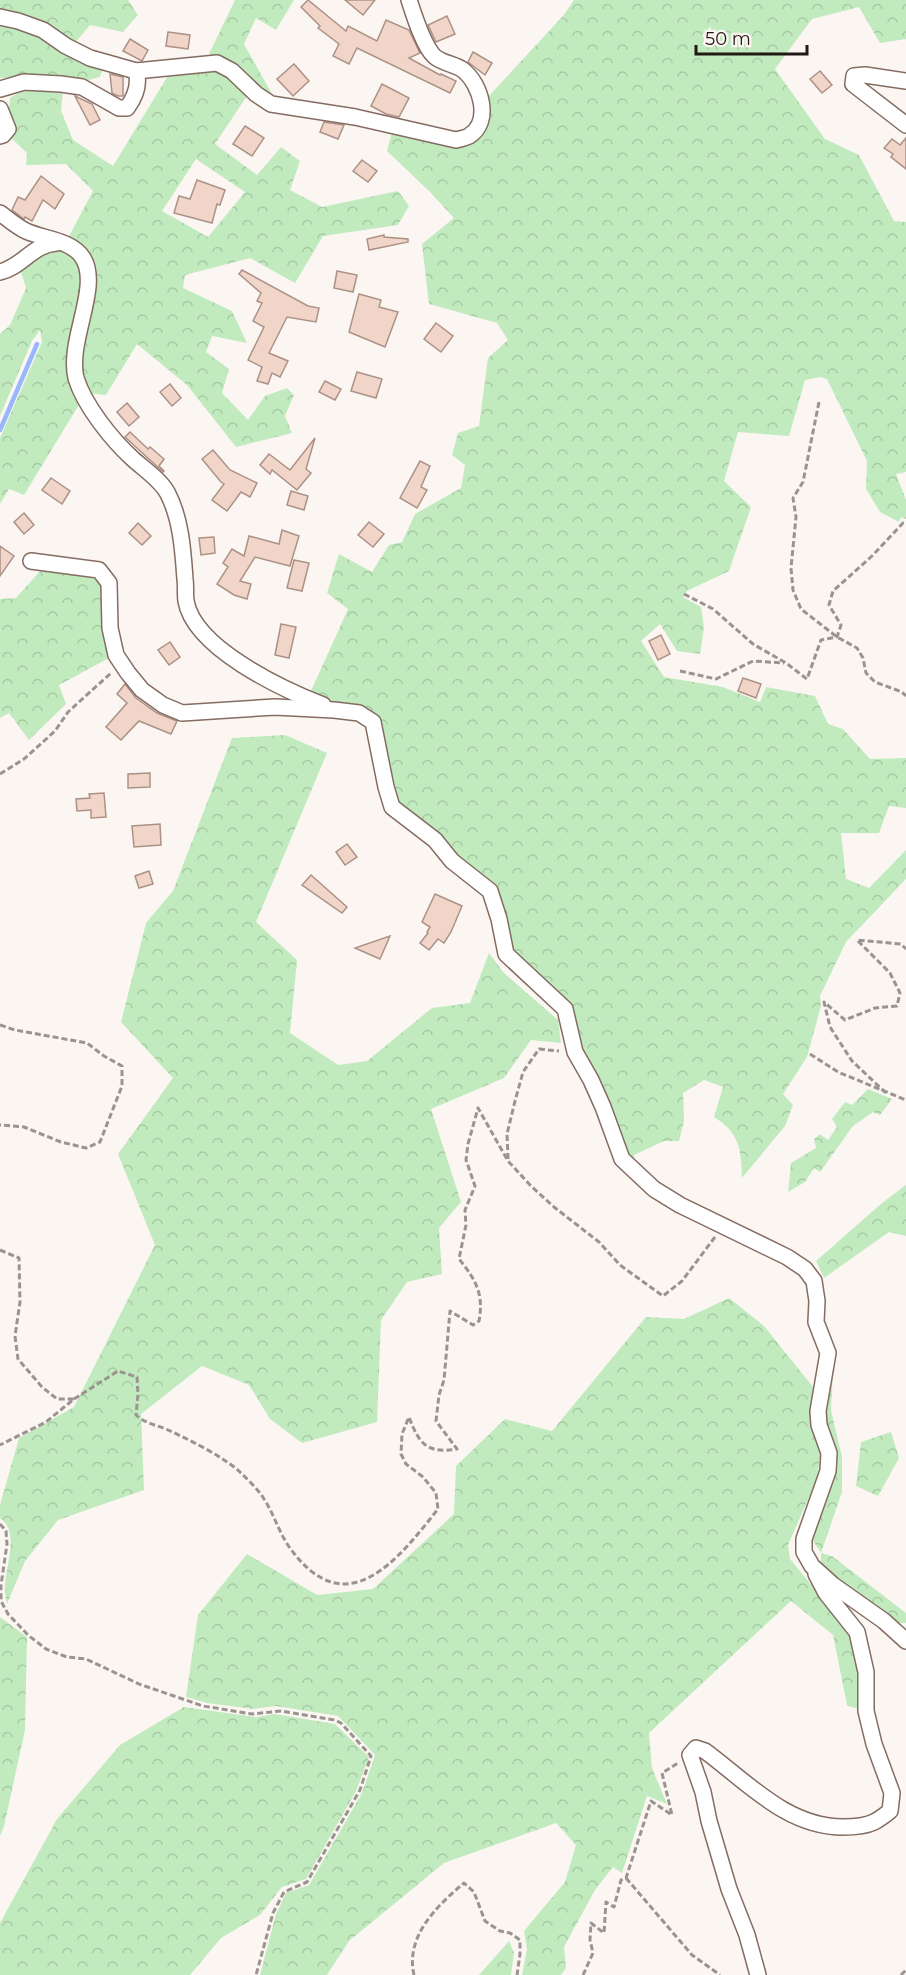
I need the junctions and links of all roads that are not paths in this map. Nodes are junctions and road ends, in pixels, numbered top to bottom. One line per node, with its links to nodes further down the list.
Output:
1 (409, 0): 3 (street)
2 (0, 17): 3 (street)
3 (136, 71): 5 (street)
4 (906, 81): 7 (street)
5 (0, 89)
6 (0, 110): 8 (street)
7 (906, 125)
8 (0, 136)
9 (0, 213): 10 (street)
10 (63, 243): 11 (street); 13 (street)
11 (0, 272)
12 (31, 561): 13 (street)
13 (334, 710): 14 (street)
14 (812, 1566): 15 (street); 16 (street)
15 (906, 1641)
16 (758, 1975)

